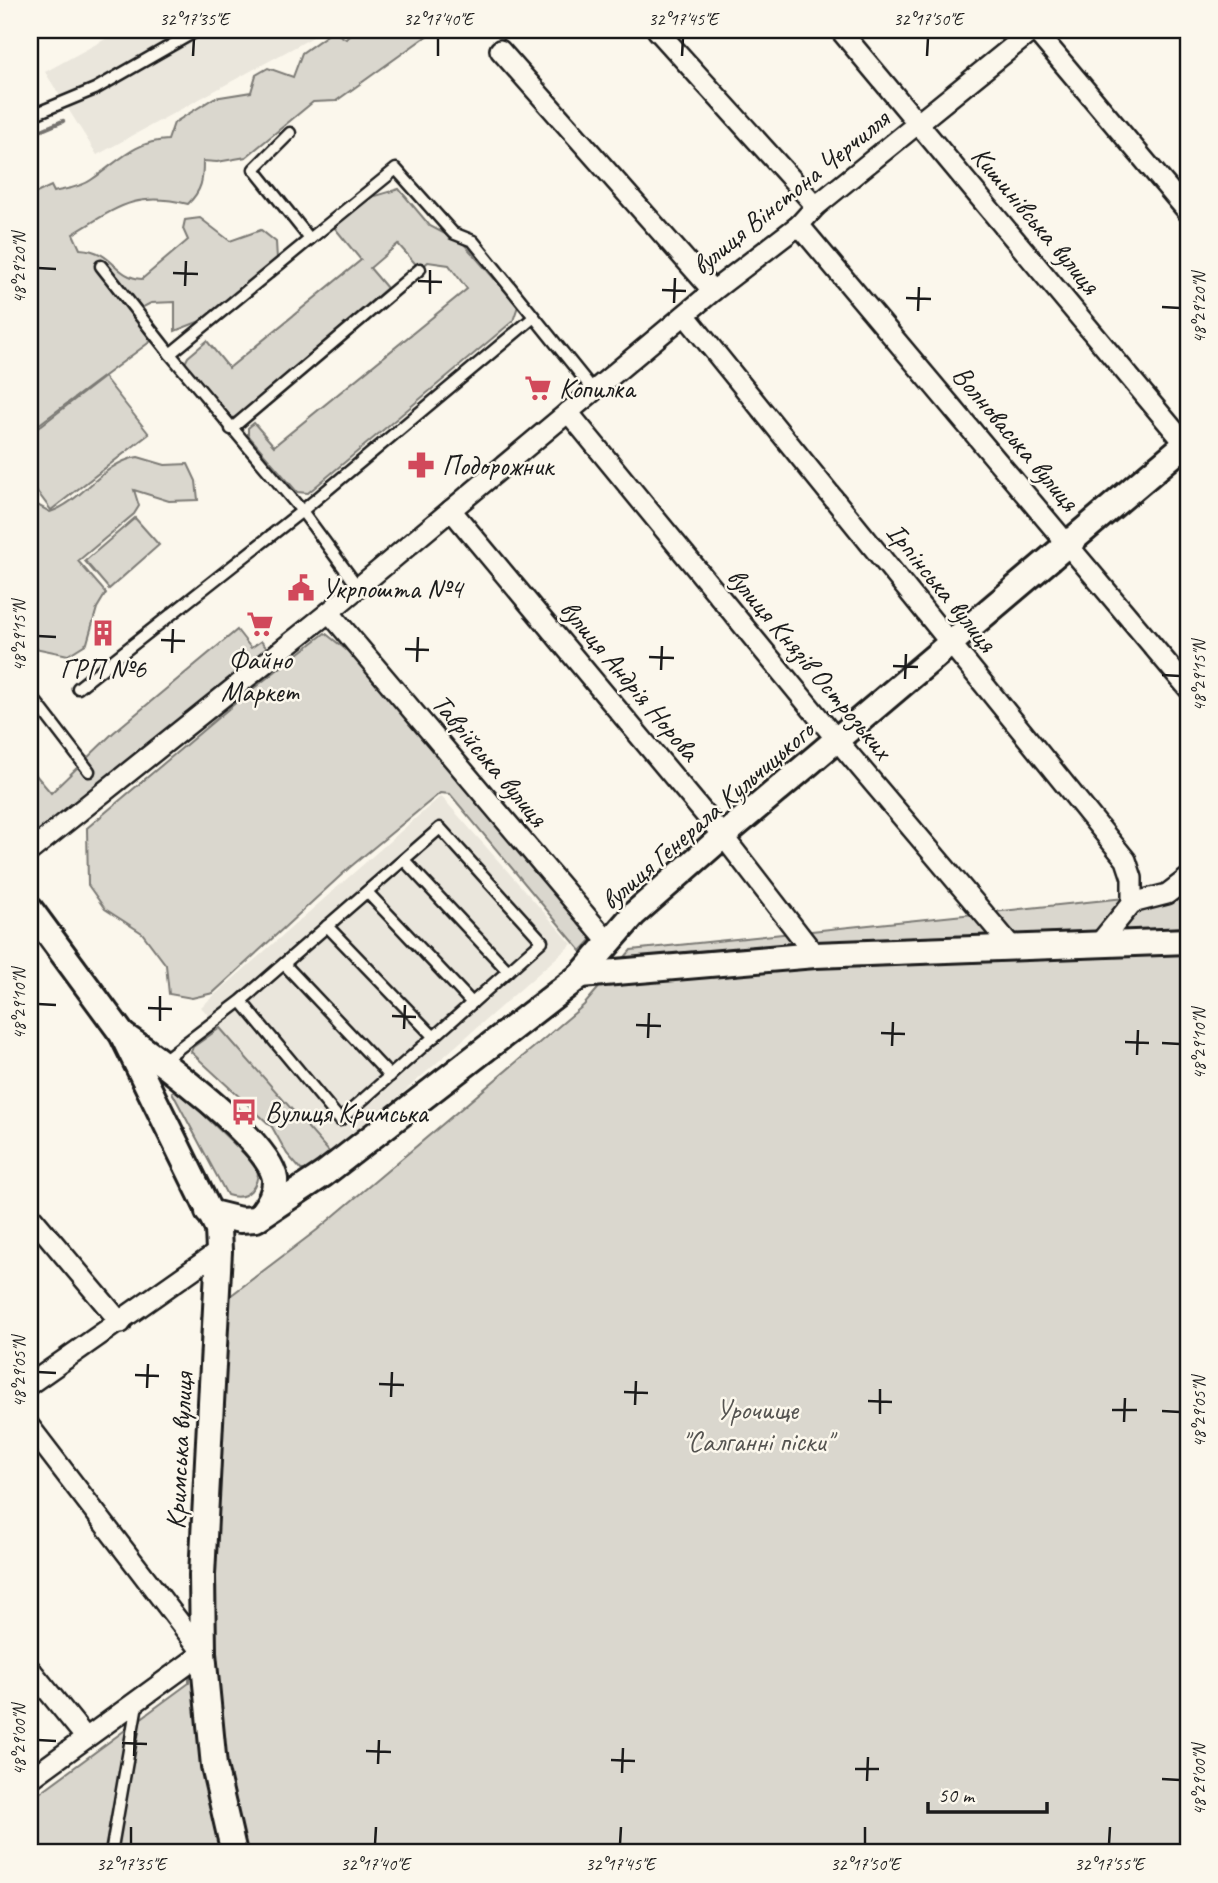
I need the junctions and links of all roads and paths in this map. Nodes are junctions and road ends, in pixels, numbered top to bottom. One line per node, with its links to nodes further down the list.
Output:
1 (198, 30): 6 (lane)
2 (657, 30): 9 (street)
3 (840, 30): 7 (street, Кишинівська вулиця)
4 (1034, 30): 7 (street, вулиця Вінстона Черчилля); 10 (street)
5 (500, 50): 15 (street)
6 (30, 116)
7 (919, 122): 9 (street, вулиця Вінстона Черчилля); 22 (street, Кишинівська вулиця)
8 (290, 133): 12 (lane)
9 (816, 206): 11 (street, вулиця Вінстона Черчилля)
10 (1188, 212)
11 (799, 225): 15 (street, вулиця Вінстона Черчилля); 25 (street, Волноваська вулиця)
12 (310, 239): 17 (lane); 18 (lane)
13 (102, 265): 18 (lane)
14 (420, 269): 21 (lane)
15 (713, 291): 16 (street, вулиця Вінстона Черчилля)
16 (685, 314): 19 (street, вулиця Вінстона Черчилля); 28 (street, Ірпінська вулиця)
17 (534, 317): 19 (lane); 24 (lane)
18 (170, 354): 21 (lane)
19 (594, 391): 20 (street, вулиця Вінстона Черчилля)
20 (568, 412): 23 (street, вулиця Вінстона Черчилля); 32 (street, вулиця Князів Острозьких)
21 (231, 429): 24 (lane)
22 (1187, 445): 25 (street, вулиця Генерала Кульчицького)
23 (451, 510): 26 (street, вулиця Вінстона Черчилля); 34 (street, вулиця Андрія Норова)
24 (302, 511): 26 (lane); 29 (lane)
25 (1070, 544): 28 (street, вулиця Генерала Кульчицького); 30 (street, Волноваська вулиця)
26 (358, 587): 27 (street, вулиця Вінстона Черчилля)
27 (329, 612): 35 (street, вулиця Вінстона Черчилля); 43 (street, Таврійська вулиця)
28 (952, 643): 32 (street, вулиця Генерала Кульчицького); 39 (street, Ірпінська вулиця)
29 (78, 688)
30 (1188, 688)
31 (30, 694): 33 (lane)
32 (836, 740): 34 (street, вулиця Генерала Кульчицького); 45 (street, вулиця Князів Острозьких)
33 (89, 771)
34 (723, 836): 43 (street, вулиця Генерала Кульчицького); 46 (street, вулиця Андрія Норова)
35 (30, 851)
36 (404, 859): 38 (lane); 48 (lane); 48 (lane)
37 (1188, 878): 39 (street)
38 (367, 892): 41 (lane); 51 (lane)
39 (1132, 903): 44 (street)
40 (30, 909): 52 (street, Кримська вулиця)
41 (327, 926): 47 (lane); 53 (lane)
42 (1188, 941): 44 (street)
43 (609, 943): 49 (street, вулиця Генерала Кульчицького)
44 (1097, 946): 45 (street)
45 (1012, 947): 46 (street)
46 (815, 955): 49 (street)
47 (284, 964): 50 (lane); 55 (lane)
48 (508, 971): 51 (lane)
49 (581, 975): 58 (street, вулиця Генерала Кульчицького)
50 (241, 1001): 54 (lane); 55 (lane)
51 (472, 1003): 53 (lane)
52 (122, 1034): 54 (street, Кримська вулиця); 56 (street, Кримська вулиця)
53 (434, 1037): 55 (lane)
54 (162, 1062): 56 (street); 57 (street, Кримська вулиця)
55 (390, 1076)
56 (149, 1093): 59 (street, Кримська вулиця)
57 (271, 1166): 58 (street, Кримська вулиця); 61 (street)
58 (324, 1174): 61 (street, вулиця Генерала Кульчицького)
59 (208, 1212): 61 (street); 62 (street, Кримська вулиця)
60 (30, 1215): 63 (street)
61 (256, 1219): 62 (street)
62 (219, 1251): 63 (street); 66 (street, Кримська вулиця)
63 (121, 1323): 64 (street)
64 (30, 1384)
65 (30, 1427): 66 (street)
66 (202, 1653): 68 (street); 72 (street, Кримська вулиця)
67 (30, 1669): 69 (street)
68 (138, 1700): 69 (street); 71 (lane)
69 (86, 1738): 70 (street)
70 (30, 1779)
71 (111, 1853)
72 (234, 1853)

